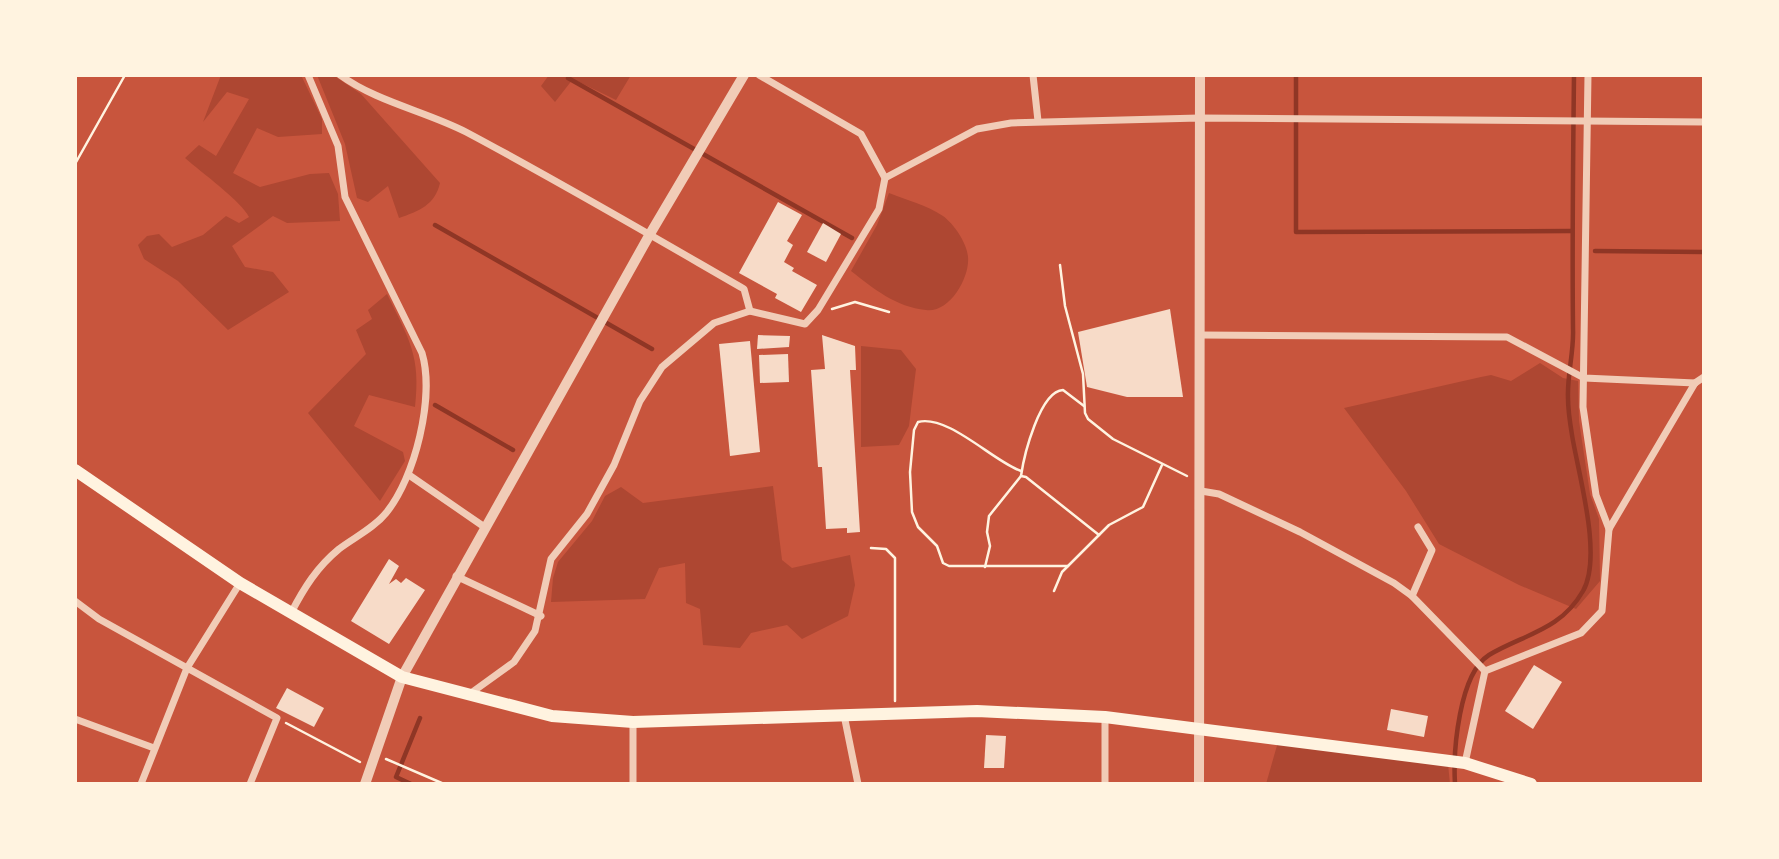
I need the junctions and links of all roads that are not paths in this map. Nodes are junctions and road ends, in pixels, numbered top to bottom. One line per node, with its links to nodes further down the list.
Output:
1 (308, 75): 20 (street)
2 (341, 75): 13 (street)
3 (744, 75): 13 (street)
4 (760, 75): 12 (street)
5 (1033, 75): 10 (street)
6 (1200, 75): 8 (street)
7 (1588, 75): 9 (street)
8 (1199, 118): 9 (street); 10 (street); 15 (street)
9 (1587, 120): 11 (street); 17 (street)
10 (1038, 121): 12 (street)
11 (1704, 122)
12 (886, 178): 14 (street)
13 (650, 234): 14 (street); 22 (street)
14 (750, 310): 30 (street)
15 (1201, 335): 17 (street); 21 (street)
16 (1704, 377): 18 (street)
17 (1584, 378): 18 (street); 24 (street)
18 (1695, 383): 24 (street)
19 (75, 470): 26 (main road)
20 (410, 475): 22 (street); 29 (street)
21 (1201, 491): 27 (street); 39 (street)
22 (483, 526): 25 (street)
23 (1418, 527): 27 (street)
24 (1609, 529): 32 (street)
25 (456, 576): 30 (street); 33 (street)
26 (240, 583): 29 (main road); 31 (street)
27 (1412, 596): 32 (street)
28 (75, 601): 31 (street)
29 (290, 614): 33 (main road)
30 (541, 616): 34 (street)
31 (187, 668): 40 (street); 43 (street)
32 (1485, 671): 41 (street)
33 (402, 677): 34 (main road); 44 (street)
34 (471, 693): 38 (main road)
35 (844, 715): 36 (main road); 38 (main road); 46 (street)
36 (1105, 717): 39 (main road); 47 (street)
37 (75, 719): 40 (street)
38 (633, 722): 45 (street)
39 (1198, 726): 41 (main road); 48 (street)
40 (154, 748): 42 (street)
41 (1465, 763): 49 (main road)
42 (141, 784)
43 (250, 784)
44 (365, 784)
45 (633, 784)
46 (858, 784)
47 (1105, 784)
48 (1199, 784)
49 (1531, 784)

